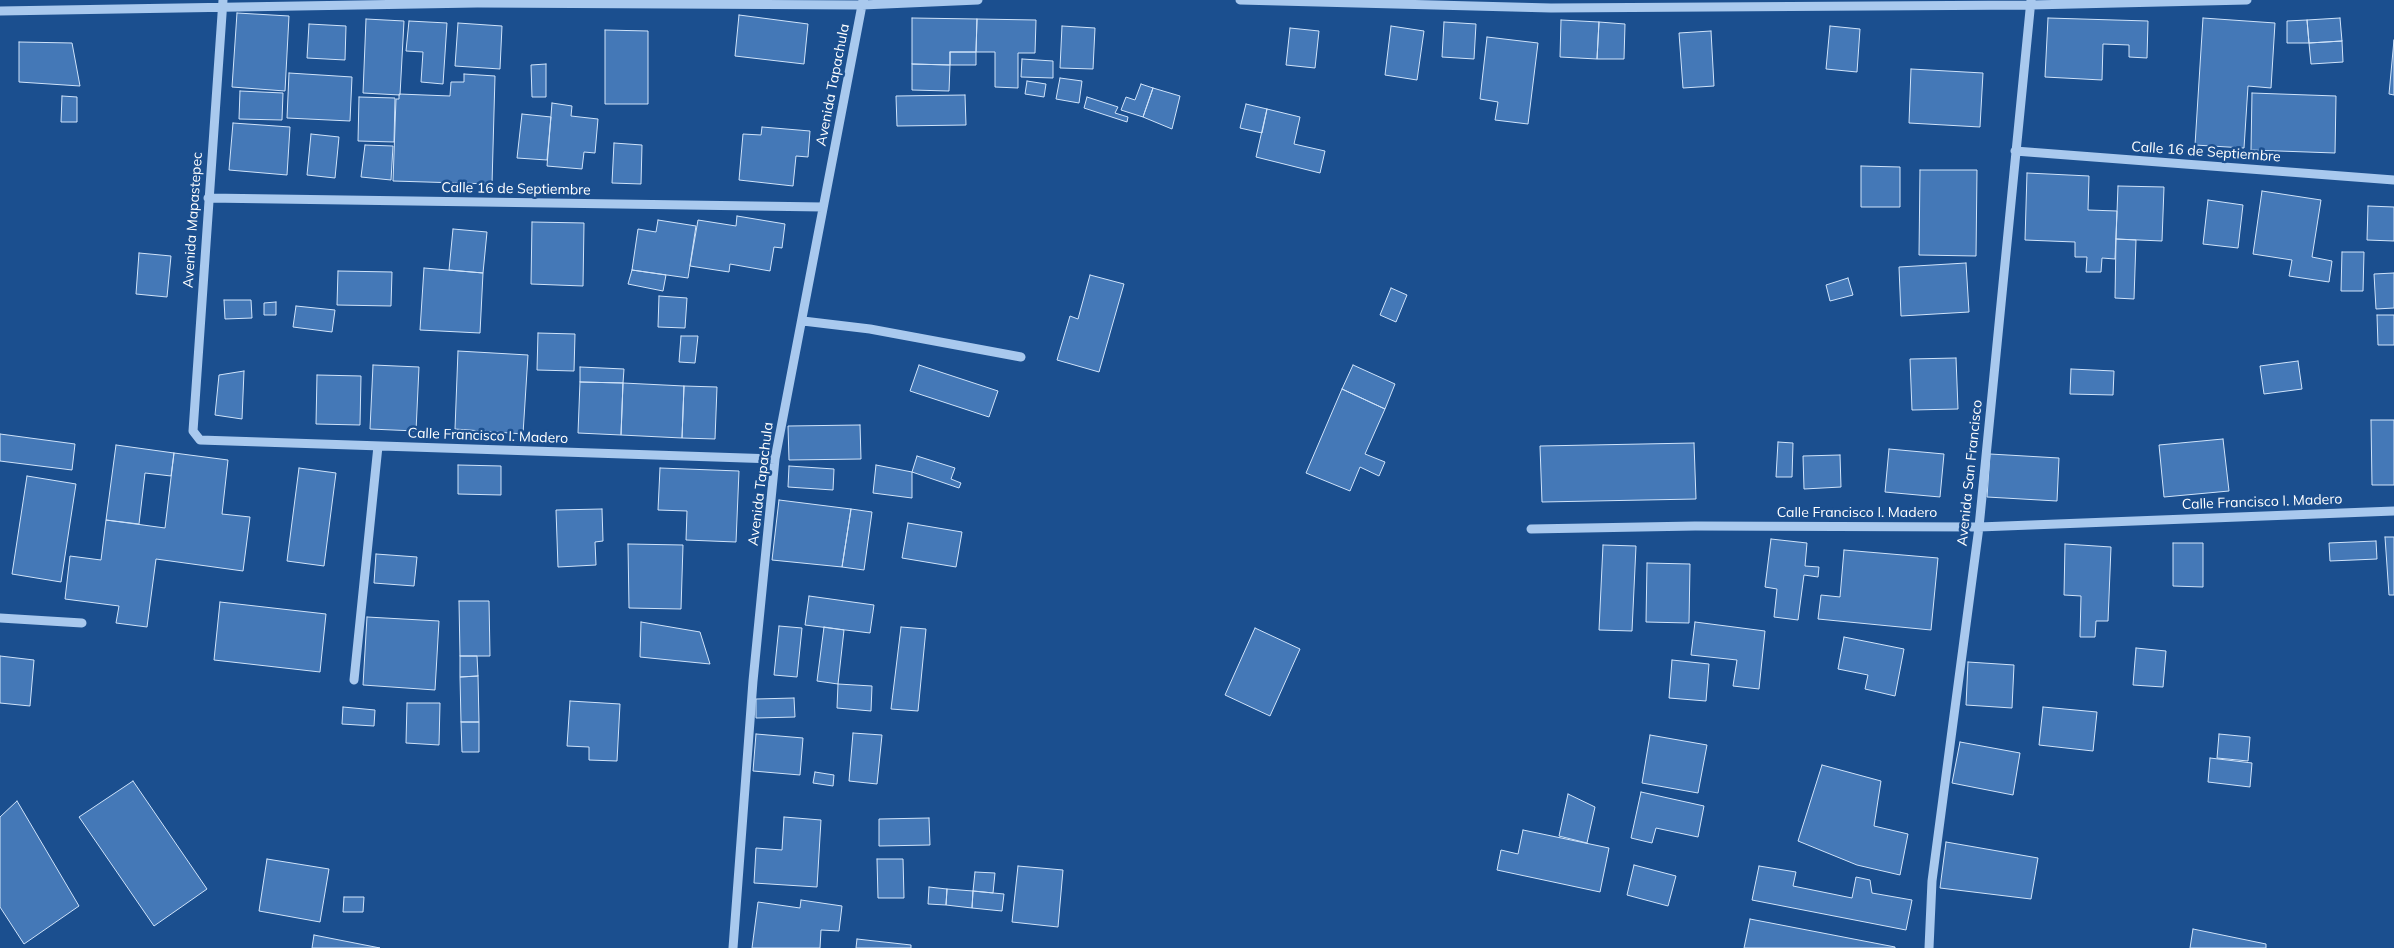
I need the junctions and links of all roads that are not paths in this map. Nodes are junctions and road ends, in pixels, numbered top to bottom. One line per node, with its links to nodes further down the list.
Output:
1 (978, 0): 4 (street)
2 (1240, 0): 5 (street)
3 (2247, 0): 5 (street)
4 (862, 2): 6 (street); 11 (street, Avenida Tapachula)
5 (2031, 2): 8 (street, Avenida San Francisco)
6 (223, 5): 7 (street); 10 (street, Avenida Mapastepec)
7 (0, 11)
8 (2015, 151): 9 (street, Calle 16 de Septiembre); 18 (street, Avenida San Francisco)
9 (2394, 180)
10 (208, 198): 11 (street, Calle 16 de Septiembre); 14 (street, Avenida Mapastepec)
11 (823, 207): 12 (street, Avenida Tapachula)
12 (803, 320): 13 (street); 16 (street, Avenida Tapachula)
13 (1021, 357)
14 (200, 440): 15 (street, Calle Francisco I. Madero)
15 (378, 446): 16 (street, Calle Francisco I. Madero); 22 (street)
16 (775, 459): 23 (street, Avenida Tapachula)
17 (2394, 510): 18 (street, Calle Francisco I. Madero)
18 (1979, 527): 19 (street, Calle Francisco I. Madero); 24 (street, Avenida San Francisco)
19 (1531, 529)
20 (0, 618): 21 (street)
21 (82, 623)
22 (354, 680)
23 (733, 948)
24 (1929, 948)

